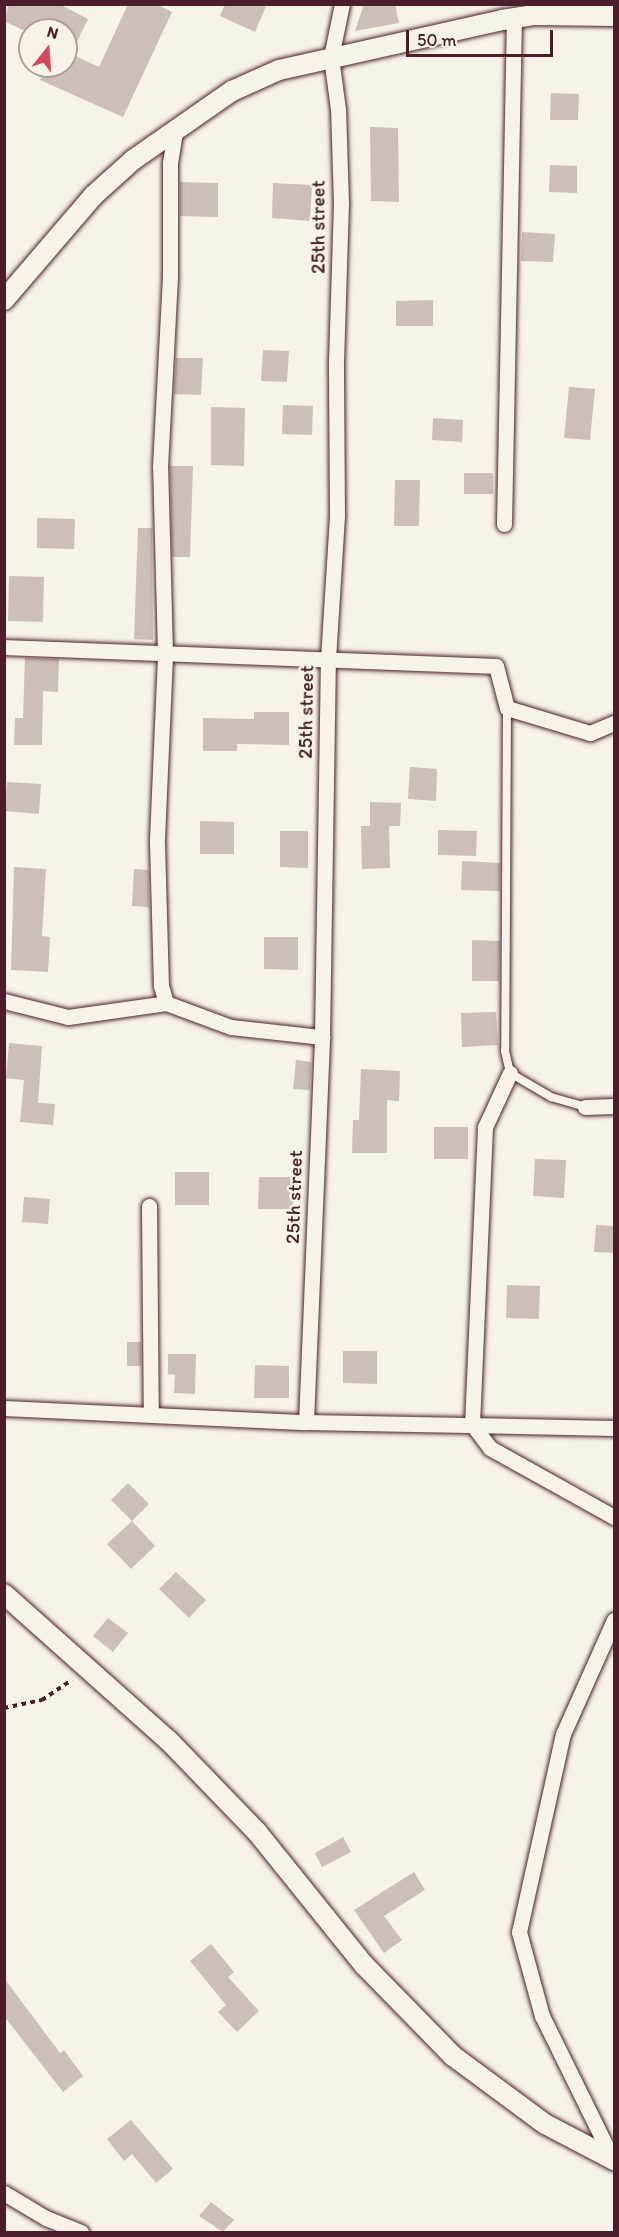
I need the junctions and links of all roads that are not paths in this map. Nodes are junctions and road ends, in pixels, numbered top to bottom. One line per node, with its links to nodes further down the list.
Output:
1 (342, 5): 5 (street, 25th street)
2 (537, 10): 3 (street); 4 (street)
3 (615, 16)
4 (514, 18): 5 (street); 8 (street)
5 (331, 57): 6 (street); 11 (street, 25th street)
6 (175, 130): 7 (street); 10 (street)
7 (4, 300)
8 (504, 524)
9 (4, 647): 10 (street)
10 (165, 653): 11 (street); 15 (street)
11 (328, 659): 12 (street); 16 (street, 25th street)
12 (507, 708): 13 (street); 17 (lane)
13 (615, 723)
14 (4, 1001): 15 (street)
15 (166, 1002): 16 (street)
16 (322, 1037): 23 (street, 25th street)
17 (510, 1074): 19 (lane); 24 (street)
18 (615, 1106): 19 (street)
19 (585, 1107)
20 (149, 1206): 22 (street)
21 (4, 1408): 22 (street)
22 (151, 1415): 23 (street)
23 (306, 1422): 24 (street)
24 (472, 1424): 25 (street); 26 (street)
25 (615, 1428)
26 (615, 1517)
27 (4, 1594): 29 (street)
28 (615, 1620): 29 (street)
29 (614, 2159)
30 (4, 2193): 31 (street)
31 (81, 2232)

